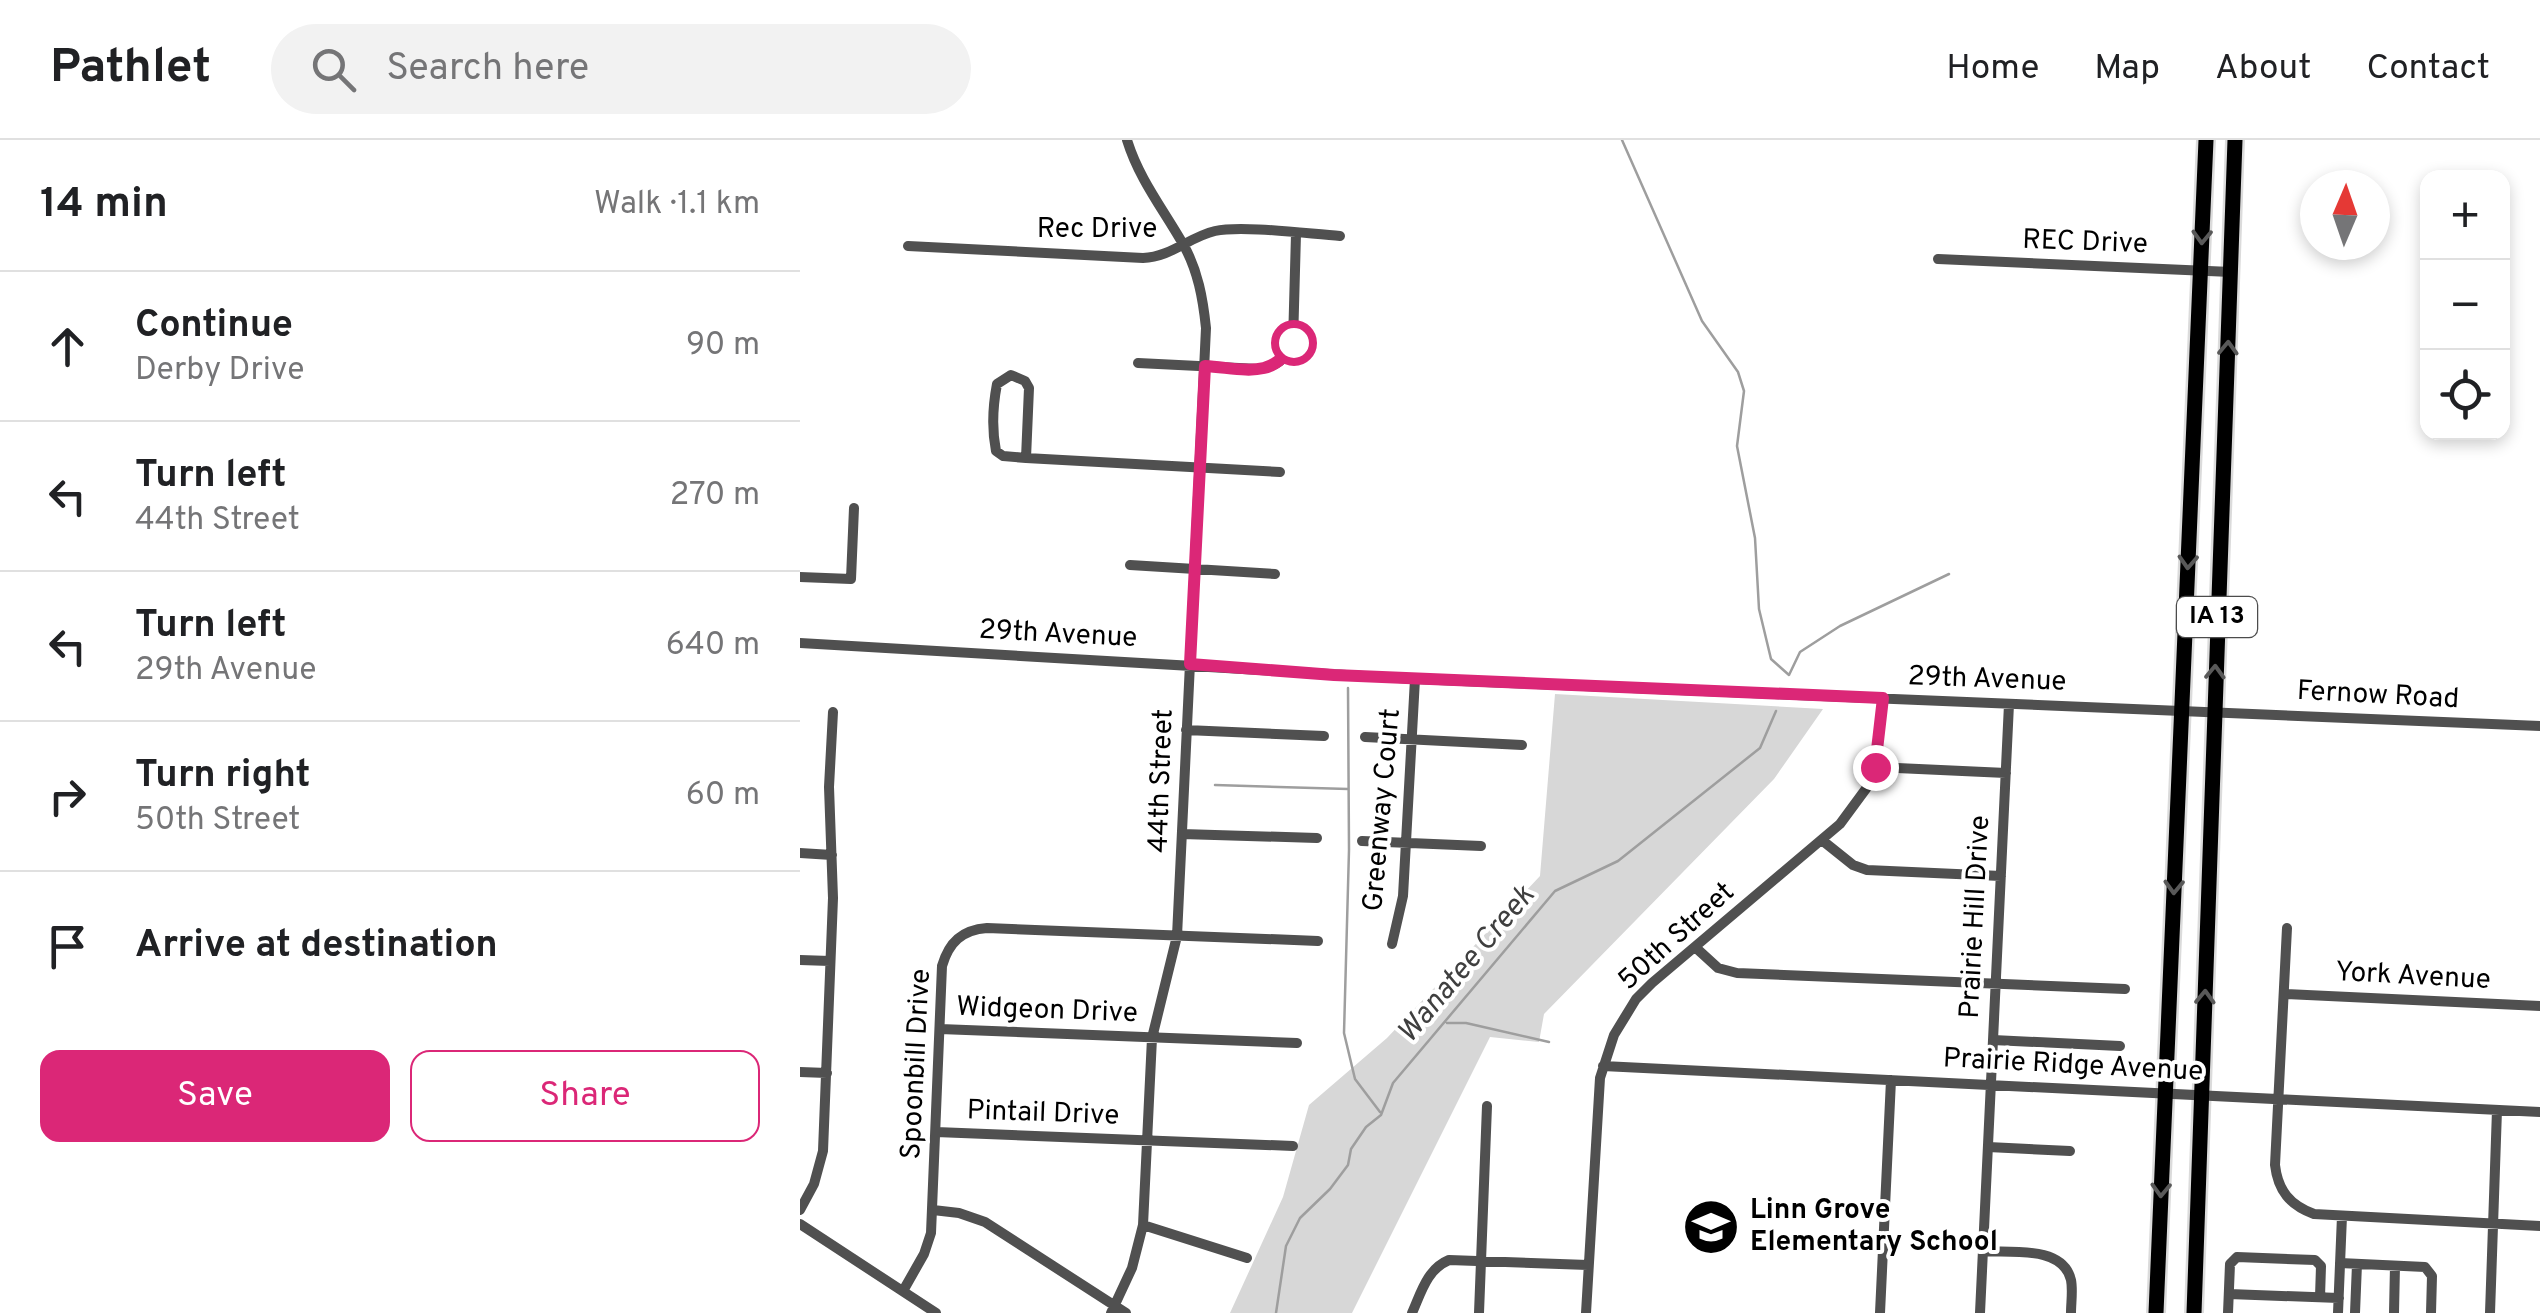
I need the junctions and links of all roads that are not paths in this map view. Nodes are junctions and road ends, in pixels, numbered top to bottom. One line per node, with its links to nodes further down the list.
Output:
1 (1126, 140): 6 (street, 44th Street)
2 (2206, 140): 9 (highway, IA 13, one-way to 9)
3 (2235, 140): 10 (highway, IA 13)
4 (1296, 234): 5 (street, Rec Drive); 6 (street, Rec Drive); 12 (street)
5 (1340, 236)
6 (1183, 245): 7 (street, Rec Drive); 12 (street, 44th Street)
7 (908, 246)
8 (1938, 260): 9 (street, REC Drive)
9 (2201, 270): 10 (street, REC Drive); 26 (highway, IA 13, one-way to 26)
10 (2230, 272): 28 (highway, IA 13, one-way to 10)
11 (1138, 363): 12 (street)
12 (1205, 366): 14 (street, 44th Street)
13 (1026, 458): 13 (street); 14 (street)
14 (1199, 468): 15 (street); 18 (street, 44th Street)
15 (1280, 472)
16 (854, 508): 20 (street)
17 (1130, 565): 18 (street)
18 (1194, 568): 19 (street); 22 (street, 44th Street)
19 (1274, 574)
20 (800, 577)
21 (800, 643): 22 (street, 29th Avenue)
22 (1190, 664): 23 (street, 29th Avenue); 30 (street, 44th Street)
23 (1415, 679): 24 (street, 29th Avenue); 33 (street, Greenway Court)
24 (1883, 698): 25 (street, 29th Avenue); 35 (street, 50th Street)
25 (2009, 704): 26 (street, 29th Avenue); 36 (street, Prairie Hill Drive)
26 (2181, 711): 28 (street, 29th Avenue); 67 (highway, IA 13, one-way to 67)
27 (833, 712): 44 (street)
28 (2213, 712): 29 (street, Fernow Road); 68 (highway, IA 13, one-way to 28)
29 (2540, 726)
30 (1186, 730): 31 (street); 37 (street, 44th Street)
31 (1324, 736)
32 (1365, 737): 33 (street)
33 (1412, 739): 34 (street); 41 (street, Greenway Court)
34 (1522, 744)
35 (1875, 767): 36 (street); 40 (street, 50th Street)
36 (2006, 773): 45 (street, Prairie Hill Drive)
37 (1182, 834): 38 (street); 47 (street, 44th Street)
38 (1317, 838)
39 (1362, 841): 41 (street)
40 (1823, 841): 45 (street); 50 (street, 50th Street)
41 (1408, 842): 42 (street); 49 (street, Greenway Court)
42 (1482, 846)
43 (800, 853): 44 (street)
44 (832, 855): 52 (street)
45 (2000, 876): 53 (street, Prairie Hill Drive)
46 (2287, 928): 55 (street)
47 (1177, 936): 48 (street, Spoonbill Drive); 57 (street, Spoonbill Drive); 58 (street, 44th Street)
48 (1318, 942)
49 (1392, 944)
50 (1695, 947): 53 (street); 62 (street, 50th Street)
51 (800, 960): 52 (street)
52 (830, 961): 64 (street)
53 (1996, 986): 54 (street); 59 (street, Prairie Hill Drive)
54 (2125, 989)
55 (2284, 994): 56 (street, York Avenue); 69 (street)
56 (2540, 1006)
57 (940, 1029): 58 (street, Widgeon Drive); 73 (street, Spoonbill Drive)
58 (1152, 1038): 60 (street, Widgeon Drive); 74 (street, 44th Street)
59 (1993, 1040): 61 (street); 66 (street, Prairie Hill Drive)
60 (1297, 1043)
61 (2120, 1046)
62 (1603, 1066): 65 (street, Prairie Ridge Avenue); 90 (street, 50th Street)
63 (800, 1072): 64 (street)
64 (827, 1073): 78 (street)
65 (1891, 1080): 66 (street, Prairie Ridge Avenue); 102 (street)
66 (1991, 1084): 67 (street, Prairie Ridge Avenue); 76 (street, Prairie Hill Drive)
67 (2165, 1093): 68 (street, Prairie Ridge Avenue); 105 (highway, IA 13, one-way to 105)
68 (2202, 1095): 69 (street, Prairie Ridge Avenue); 106 (highway, IA 13)
69 (2278, 1099): 71 (street, Prairie Ridge Avenue); 80 (street)
70 (1487, 1106): 87 (street)
71 (2497, 1110): 72 (street, Prairie Ridge Avenue); 82 (street)
72 (2540, 1112)
73 (936, 1132): 74 (street, Pintail Drive); 79 (street, Spoonbill Drive)
74 (1148, 1140): 75 (street, Pintail Drive); 83 (street, 44th Street)
75 (1292, 1146)
76 (1988, 1146): 77 (street); 85 (street, Prairie Hill Drive)
77 (2070, 1151)
78 (800, 1210)
79 (933, 1210): 92 (street, Spoonbill Drive); 96 (street)
80 (2342, 1216): 82 (street); 88 (street)
81 (800, 1224): 92 (street)
82 (2493, 1224): 84 (street); 112 (street)
83 (1143, 1225): 86 (street); 96 (street, 44th Street)
84 (2540, 1226)
85 (1983, 1251): 103 (street, Prairie Hill Drive); 104 (street)
86 (1247, 1258)
87 (1482, 1260): 90 (street); 99 (street); 100 (street)
88 (2340, 1263): 89 (street); 95 (street)
89 (2357, 1264): 91 (street); 109 (street)
90 (1588, 1265): 101 (street, 50th Street)
91 (2395, 1266): 110 (street); 111 (street)
92 (902, 1291): 97 (street)
93 (2229, 1294): 94 (street); 94 (street); 107 (street)
94 (2320, 1297): 95 (street)
95 (2338, 1298): 108 (street)
96 (1113, 1309): 98 (street)
97 (936, 1313)
98 (1126, 1313)
99 (1412, 1313)
100 (1479, 1313)
101 (1586, 1313)
102 (1880, 1313)
103 (1980, 1313)
104 (2070, 1313)
105 (2156, 1313)
106 (2194, 1313)
107 (2228, 1313)
108 (2338, 1313)
109 (2355, 1313)
110 (2394, 1313)
111 (2430, 1313)
112 (2490, 1313)

